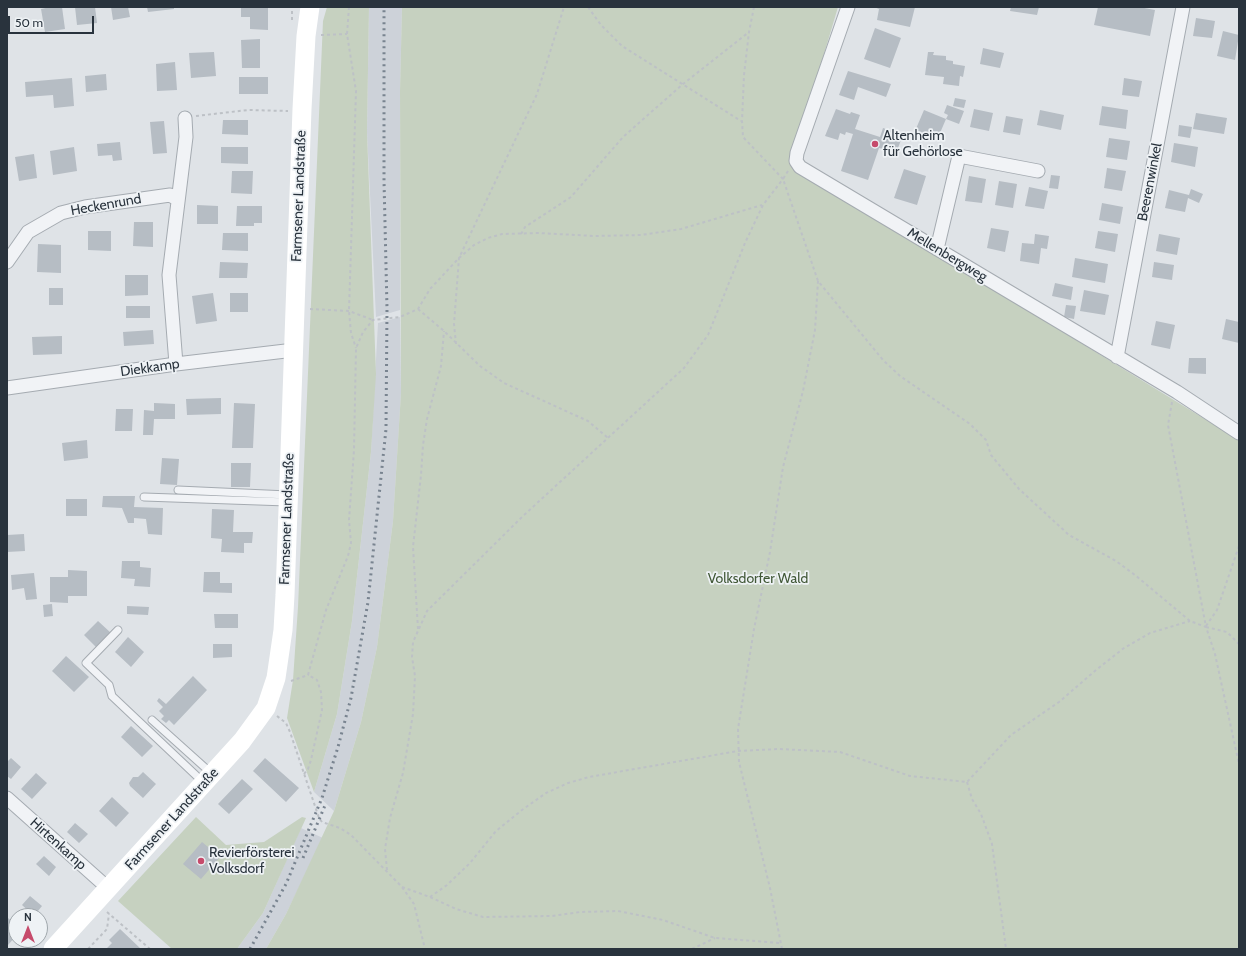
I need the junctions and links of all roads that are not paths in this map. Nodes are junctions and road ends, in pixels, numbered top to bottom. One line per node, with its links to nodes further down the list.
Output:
1 (310, 7): 9 (main road, Farmsener Landstraße)
2 (848, 7): 7 (street, Mellenbergweg)
3 (1183, 7): 10 (street, Beerenwinkel)
4 (185, 118): 6 (street)
5 (1038, 171): 7 (street)
6 (177, 199): 8 (street, Heckenrund); 11 (street)
7 (937, 249): 10 (street, Mellenbergweg)
8 (7, 262)
9 (294, 350): 11 (street, Diekkamp); 16 (main road, Farmsener Landstraße)
10 (1117, 357): 13 (street, Mellenbergweg)
11 (176, 364): 12 (street, Diekkamp)
12 (7, 388)
13 (1239, 433)
14 (178, 490): 16 (lane)
15 (144, 497): 16 (lane)
16 (288, 498): 19 (main road, Farmsener Landstraße)
17 (118, 630): 19 (lane)
18 (152, 720): 19 (lane)
19 (209, 779): 21 (main road, Farmsener Landstraße)
20 (7, 798): 21 (street, Hirtenkamp)
21 (105, 902): 22 (main road, Farmsener Landstraße)
22 (53, 949)

